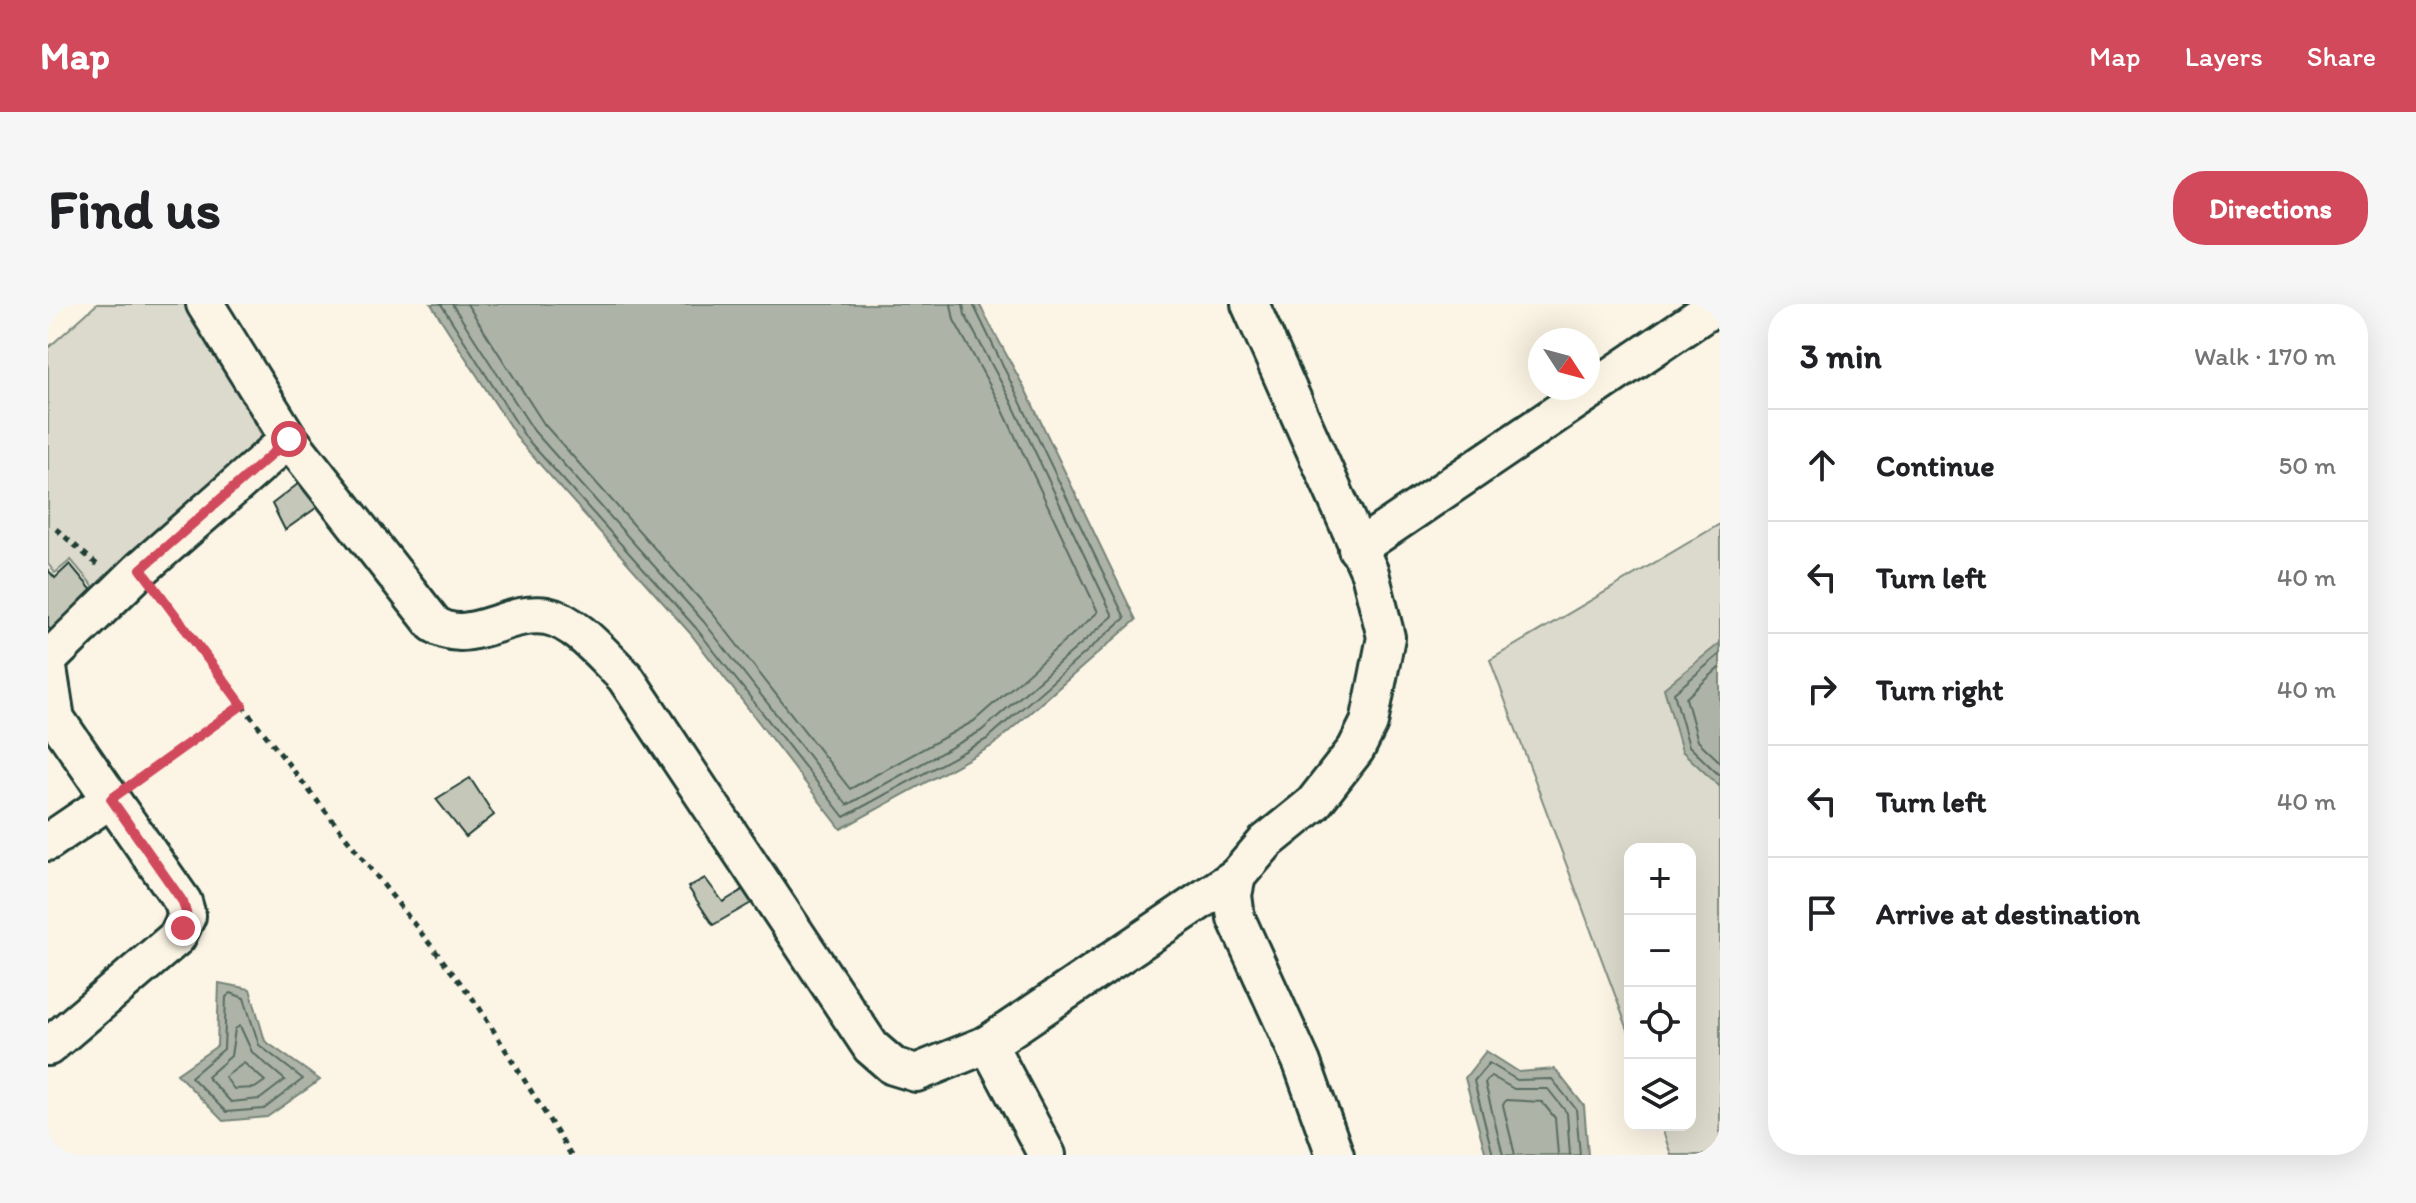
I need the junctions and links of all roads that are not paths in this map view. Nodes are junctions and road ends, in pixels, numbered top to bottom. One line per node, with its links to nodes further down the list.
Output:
1 (1250, 304): 5 (street)
2 (1718, 304): 5 (street)
3 (209, 306): 4 (street)
4 (289, 439): 6 (street); 11 (street)
5 (1357, 549): 10 (street)
6 (48, 660)
7 (48, 668): 8 (street)
8 (111, 799): 9 (street); 12 (street)
9 (48, 842)
10 (1237, 876): 11 (street); 14 (street)
11 (988, 1044): 13 (street)
12 (48, 1047)
13 (1047, 1155)
14 (1335, 1155)

